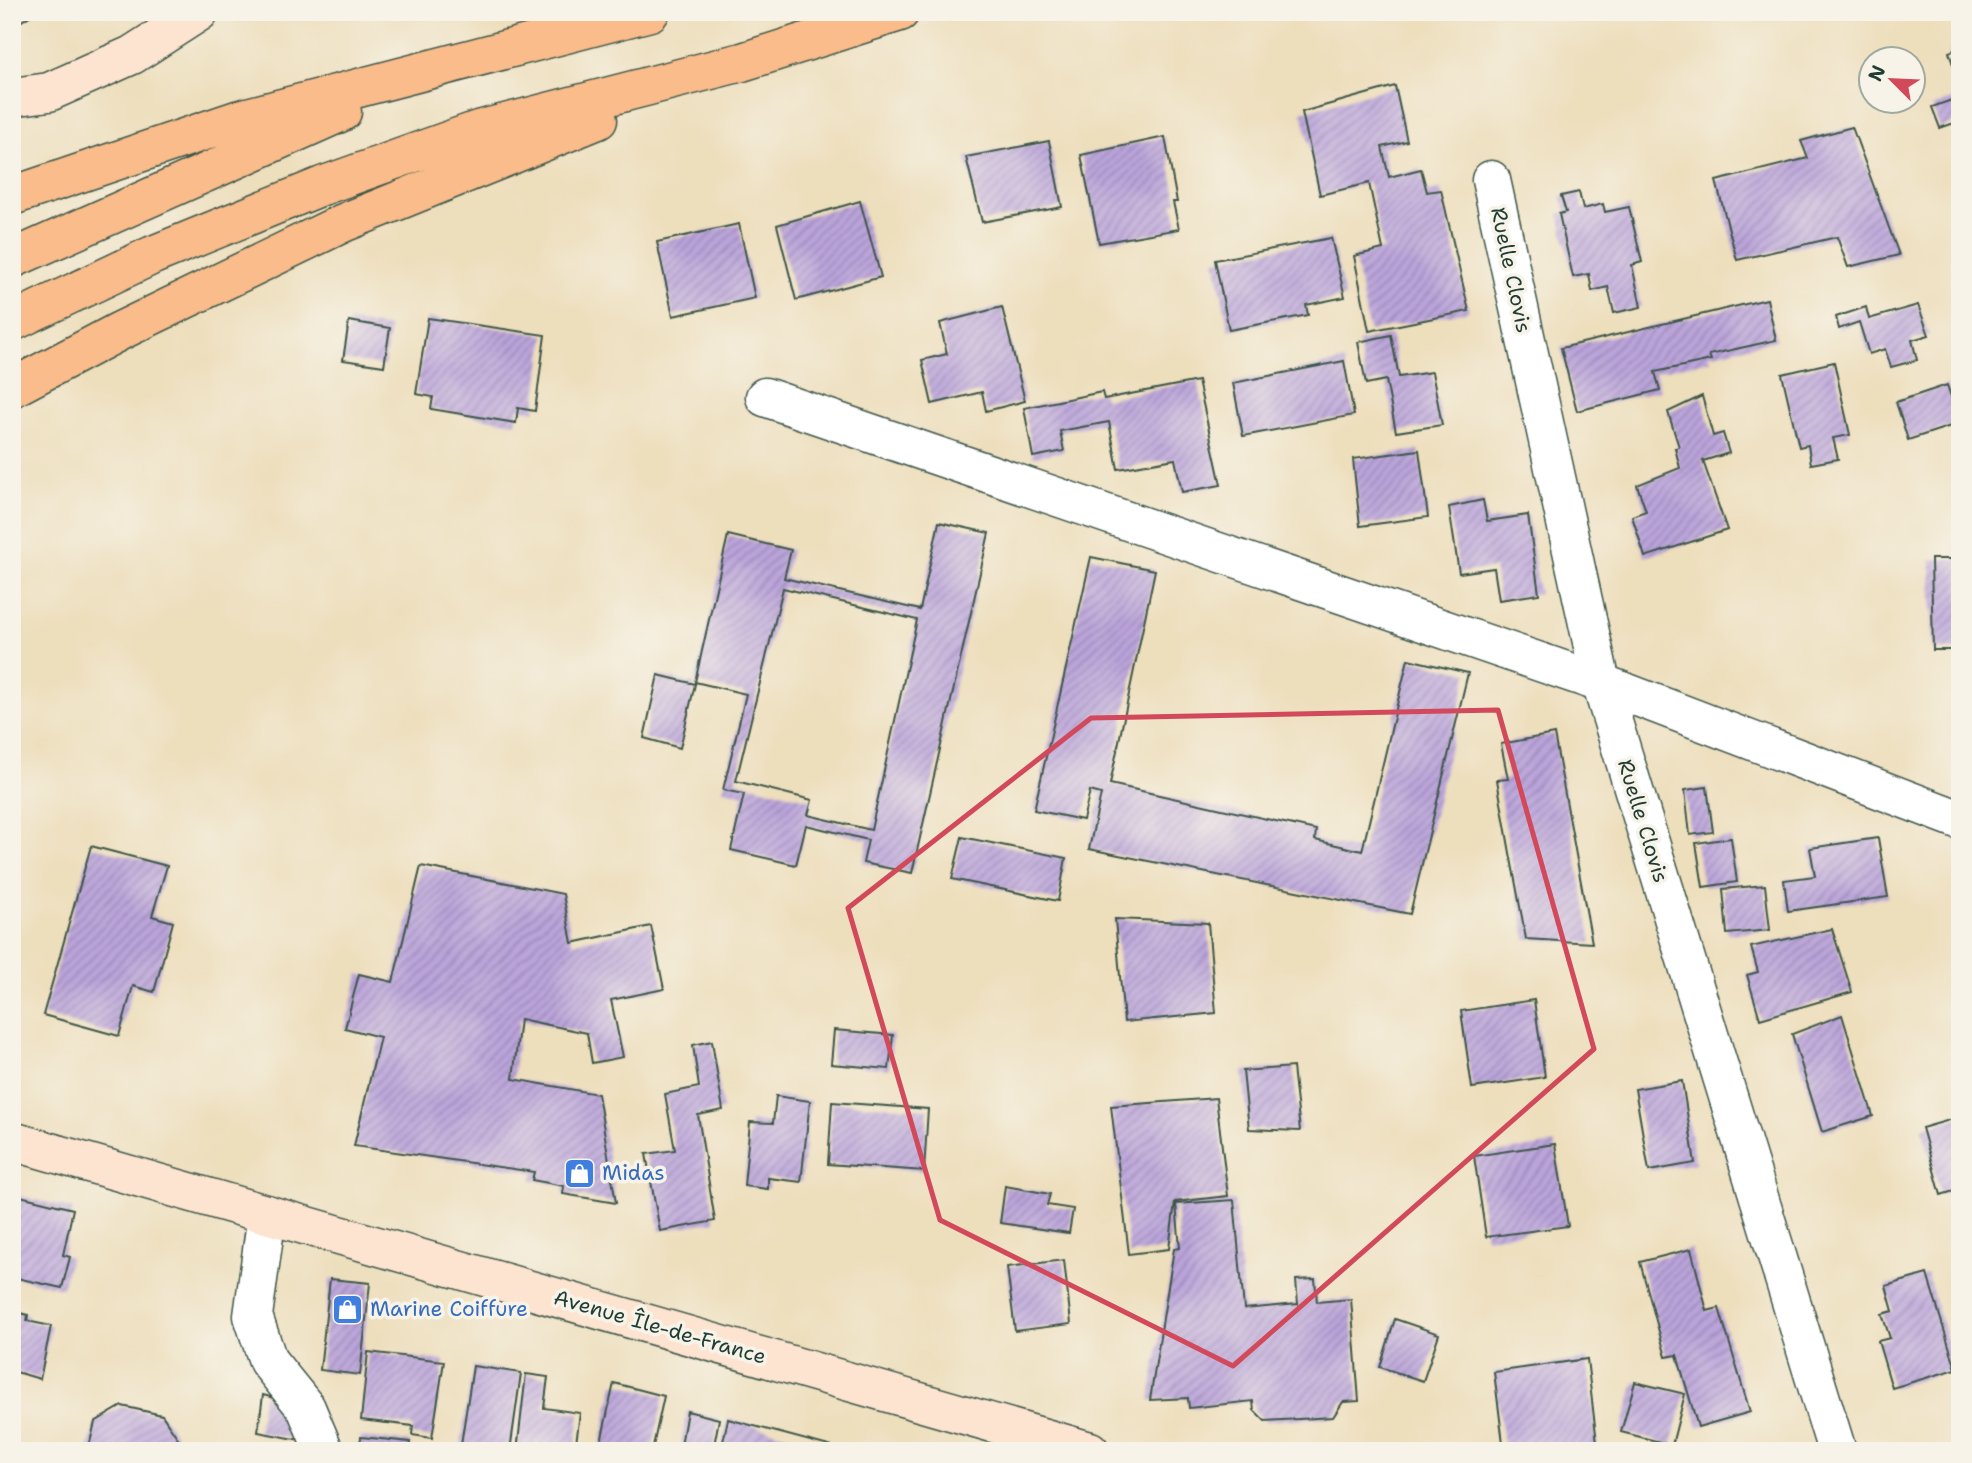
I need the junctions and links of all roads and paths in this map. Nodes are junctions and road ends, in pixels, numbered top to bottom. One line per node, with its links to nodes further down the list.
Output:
1 (199, 12): 6 (street)
2 (650, 12): 5 (highway)
3 (900, 12): 4 (highway)
4 (743, 62): 10 (highway); 11 (highway)
5 (436, 69): 8 (highway); 9 (highway)
6 (12, 97)
7 (1491, 180): 13 (street, Ruelle Clovis)
8 (12, 196)
9 (12, 259)
10 (12, 322)
11 (12, 388)
12 (765, 397): 13 (street)
13 (1601, 683): 14 (street); 19 (street, Ruelle Clovis)
14 (1960, 820)
15 (12, 1141): 16 (street, Avenue Île-de-France)
16 (267, 1214): 17 (street, Avenue Île-de-France); 18 (street)
17 (1073, 1448)
18 (324, 1451)
19 (1837, 1451)

